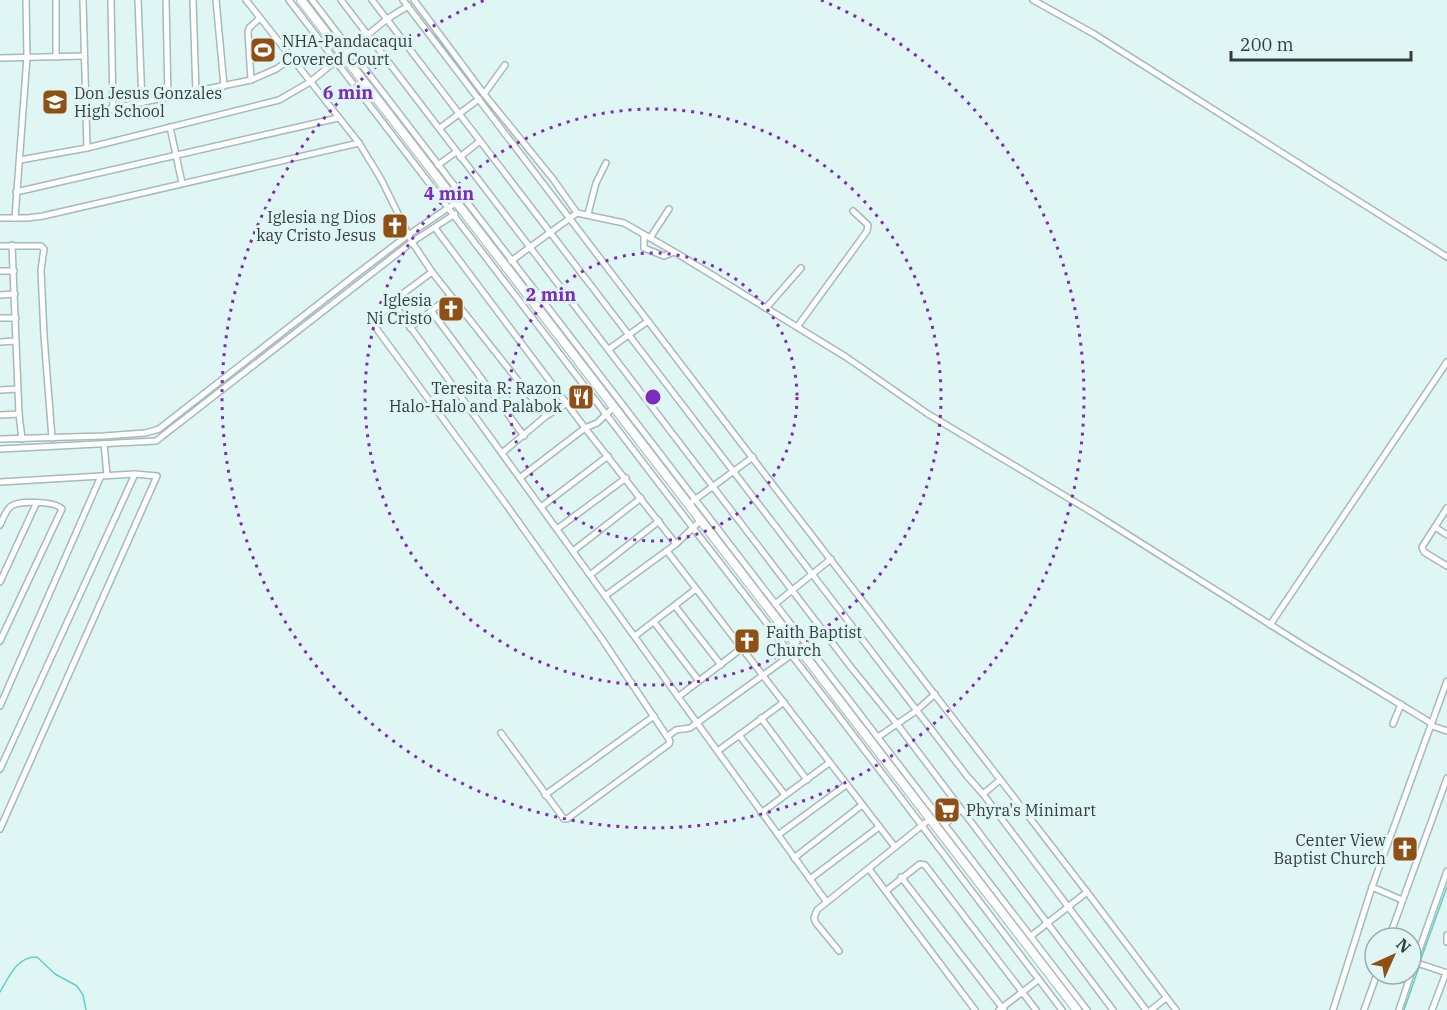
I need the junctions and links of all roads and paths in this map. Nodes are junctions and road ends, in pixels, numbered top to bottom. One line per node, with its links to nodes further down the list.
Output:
1 (26, 0): 24 (street)
2 (56, 0): 25 (street)
3 (83, 0): 23 (street)
4 (111, 0): 37 (street)
5 (138, 0): 36 (street)
6 (166, 0): 35 (street)
7 (193, 0): 33 (street)
8 (216, 0): 32 (street)
9 (246, 0): 19 (street)
10 (289, 0): 28 (street)
11 (301, 0): 22 (street)
12 (312, 0): 22 (street)
13 (341, 0): 21 (street)
14 (372, 0): 20 (street)
15 (403, 0): 18 (street)
16 (414, 0): 34 (street)
17 (1033, 0): 73 (street)
18 (408, 6): 20 (street); 34 (street)
19 (260, 18): 27 (street); 30 (street)
20 (387, 20): 21 (street); 39 (street)
21 (368, 37): 22 (street); 42 (street)
22 (347, 53): 28 (street); 50 (street); 53 (street)
23 (83, 56): 25 (street); 38 (street)
24 (27, 57): 25 (street); 26 (street); 48 (street)
25 (56, 57)
26 (0, 58)
27 (291, 58): 30 (street); 31 (street)
28 (336, 62): 31 (street); 54 (street)
29 (505, 65): 34 (street)
30 (251, 80): 32 (street)
31 (310, 82): 40 (street); 41 (street)
32 (224, 86): 33 (street)
33 (196, 93): 35 (street)
34 (481, 96): 39 (street); 57 (street); 62 (street)
35 (168, 98): 36 (street)
36 (142, 104): 37 (street)
37 (113, 110): 38 (street)
38 (85, 114): 45 (street)
39 (458, 114): 42 (street); 43 (street)
40 (338, 118): 44 (street); 47 (street)
41 (170, 127): 45 (street); 47 (street)
42 (440, 128): 46 (street)
43 (480, 141): 46 (street); 65 (street)
44 (359, 143): 51 (street); 66 (street)
45 (87, 148): 48 (street)
46 (458, 154): 50 (street); 71 (street)
47 (176, 156): 51 (street); 52 (street)
48 (20, 160): 52 (street)
49 (606, 163): 58 (street)
50 (438, 165): 74 (street)
51 (182, 183): 61 (street)
52 (16, 192): 61 (street)
53 (460, 206): 54 (street); 59 (street); 100 (street)
54 (449, 208): 59 (street); 63 (street)
55 (669, 209): 67 (street)
56 (853, 211): 88 (street)
57 (576, 213): 58 (street); 62 (street)
58 (588, 214): 67 (street)
59 (454, 215): 64 (street); 103 (street)
60 (0, 218): 61 (street)
61 (15, 218)
62 (571, 218): 65 (street); 87 (street)
63 (430, 222): 64 (street); 66 (street)
64 (436, 229): 68 (street); 99 (street)
65 (550, 232): 71 (street); 90 (street)
66 (408, 235): 68 (street); 95 (street)
67 (647, 237): 72 (street); 72 (street)
68 (412, 242): 78 (street); 96 (street)
69 (0, 246): 70 (street)
70 (12, 246): 76 (street); 108 (street)
71 (530, 247): 74 (street); 93 (street)
72 (674, 252): 83 (street)
73 (1447, 257)
74 (511, 261): 124 (street)
75 (801, 268): 83 (street)
76 (14, 271): 77 (street); 79 (street)
77 (0, 272)
78 (432, 272): 81 (street); 82 (street)
79 (15, 294): 80 (street); 86 (street)
80 (0, 295)
81 (450, 296): 84 (street); 104 (street)
82 (393, 303): 89 (street); 165 (street)
83 (766, 308): 88 (street)
84 (432, 312): 89 (street); 107 (street)
85 (0, 318): 86 (street)
86 (16, 318): 91 (street)
87 (648, 321): 90 (street); 115 (street)
88 (797, 327): 149 (street)
89 (410, 328): 113 (street)
90 (629, 335): 93 (street); 116 (street)
91 (16, 341): 92 (street); 97 (street)
92 (0, 342)
93 (609, 350): 122 (street)
94 (1447, 362): 149 (street)
95 (221, 380): 96 (street); 106 (street)
96 (226, 386): 111 (street)
97 (18, 389): 98 (street); 102 (street)
98 (0, 390)
99 (567, 403): 104 (street); 105 (street)
100 (615, 407): 103 (street); 124 (street)
101 (0, 414): 102 (street)
102 (19, 414): 110 (street)
103 (608, 415): 105 (street); 132 (street)
104 (546, 416): 107 (street)
105 (585, 428): 114 (street); 119 (street)
106 (104, 436): 108 (street); 111 (street)
107 (524, 436): 113 (street)
108 (52, 438): 110 (street)
109 (0, 439): 110 (street)
110 (22, 439)
111 (105, 445): 112 (street); 118 (street)
112 (0, 449)
113 (502, 453): 119 (street)
114 (608, 456): 120 (street); 126 (street)
115 (753, 457): 116 (street); 138 (street)
116 (734, 471): 122 (street); 141 (street)
117 (135, 474): 118 (street); 178 (street); 191 (street)
118 (104, 475): 121 (street); 163 (street)
119 (521, 477): 126 (street)
120 (626, 478): 123 (street); 133 (street)
121 (0, 482)
122 (714, 488): 124 (street); 144 (street)
123 (641, 498): 129 (street); 136 (street)
124 (692, 502): 128 (street); 146 (street)
125 (36, 504): 130 (street); 142 (street); 151 (street)
126 (542, 507): 133 (street)
127 (1447, 508): 131 (street)
128 (701, 520): 132 (street); 152 (street)
129 (659, 521): 135 (street); 140 (street)
130 (0, 525)
131 (1435, 527): 134 (street); 139 (street)
132 (693, 528): 135 (street); 154 (street)
133 (557, 529): 136 (street)
134 (1447, 535)
135 (676, 544): 137 (street)
136 (573, 551): 140 (street)
137 (667, 551): 143 (street); 145 (street)
138 (831, 559): 141 (street); 159 (street)
139 (1447, 566)
140 (590, 575): 145 (street)
141 (812, 576): 144 (street); 164 (street)
142 (0, 582)
143 (696, 589): 147 (street); 153 (street)
144 (794, 590): 146 (street); 168 (street)
145 (605, 596): 150 (street)
146 (775, 604): 175 (street)
147 (675, 606): 148 (street); 155 (street)
148 (654, 622): 150 (street); 157 (street)
149 (1270, 625): 162 (street)
150 (634, 636): 160 (street)
151 (0, 641)
152 (800, 646): 154 (street); 189 (street)
153 (742, 648): 155 (street); 156 (street)
154 (791, 655): 156 (street); 192 (street)
155 (721, 665): 157 (street)
156 (763, 675): 161 (street); 167 (street)
157 (699, 681): 160 (street)
158 (1447, 681): 170 (street)
159 (935, 694): 164 (street); 181 (street)
160 (678, 697): 167 (street)
161 (784, 702): 166 (street); 177 (street)
162 (1401, 704): 169 (street); 170 (street)
163 (0, 706)
164 (916, 711): 168 (street); 183 (street)
165 (654, 716): 174 (street); 184 (street)
166 (761, 718): 173 (street); 180 (street)
167 (698, 723): 174 (street); 176 (street)
168 (897, 724): 175 (street); 187 (street)
169 (1393, 724)
170 (1431, 725): 171 (street); 201 (street)
171 (1447, 731)
172 (501, 733): 184 (street)
173 (739, 735): 176 (street); 185 (street)
174 (668, 736): 184 (street)
175 (878, 737): 190 (street)
176 (718, 750): 188 (street)
177 (829, 763): 180 (street); 182 (street)
178 (0, 769)
179 (1447, 778): 204 (street)
180 (807, 780): 185 (street)
181 (1000, 780): 183 (street); 203 (street)
182 (846, 784): 186 (street); 194 (street)
183 (983, 794): 206 (street)
184 (545, 795)
185 (785, 795): 188 (street)
186 (862, 805): 193 (street); 196 (street)
187 (961, 810): 190 (street); 207 (street)
188 (761, 813): 194 (street)
189 (930, 819): 192 (street); 225 (street)
190 (945, 824): 211 (street)
191 (1, 825)
192 (921, 826): 195 (street); 216 (street)
193 (879, 827): 195 (street); 200 (street)
194 (778, 835): 196 (street)
195 (895, 847): 197 (street)
196 (794, 858): 200 (street)
197 (869, 869): 202 (street); 205 (street)
198 (1447, 871): 209 (street)
199 (901, 877): 202 (street); 219 (street); 221 (street)
200 (810, 879): 205 (street)
201 (1372, 886): 204 (street); 230 (street)
202 (886, 891): 222 (street)
203 (1088, 892): 206 (street); 220 (street)
204 (1402, 900): 208 (street)
205 (826, 902): 213 (street)
206 (1068, 908): 207 (street); 228 (street)
207 (1047, 922): 211 (street); 227 (street)
208 (1393, 926)
209 (1423, 935)
210 (1447, 935): 212 (street)
211 (1031, 936): 226 (street)
212 (1447, 942)
213 (839, 951)
214 (1423, 965): 215 (street)
215 (1446, 973): 233 (street)
216 (1038, 980): 219 (street); 224 (street)
217 (1373, 986): 231 (street)
218 (1407, 986): 232 (street)
219 (1022, 992): 221 (street); 223 (street)
220 (1166, 998): 228 (street); 229 (street)
221 (1002, 1009)
222 (975, 1010)
223 (1036, 1010)
224 (1062, 1010)
225 (1077, 1010)
226 (1087, 1010)
227 (1113, 1010)
228 (1148, 1010)
229 (1176, 1010)
230 (1333, 1010)
231 (1364, 1010)
232 (1399, 1010)
233 (1432, 1010)

